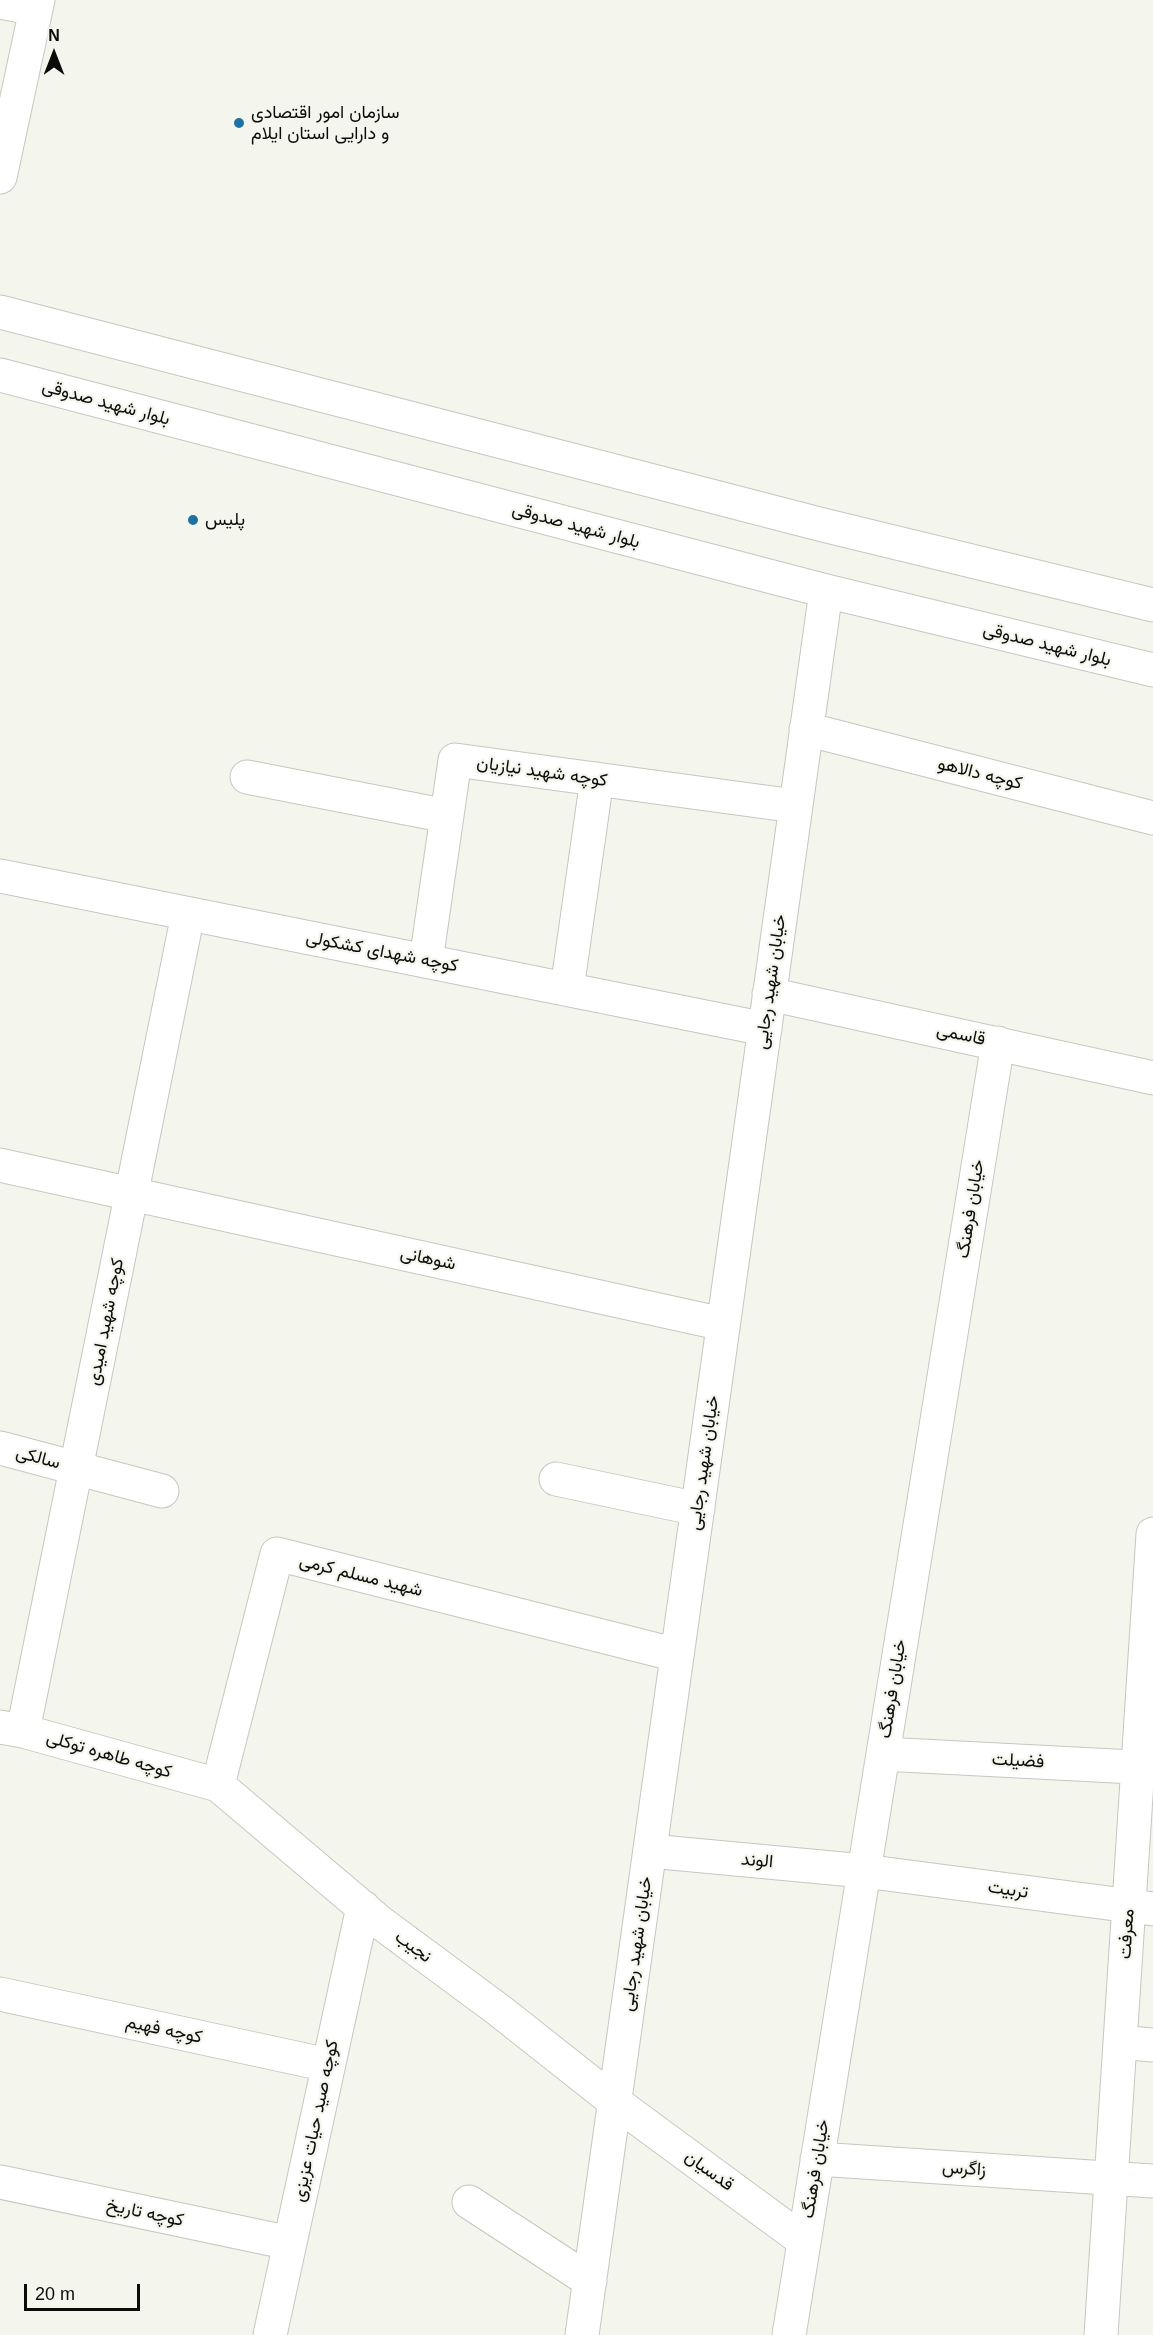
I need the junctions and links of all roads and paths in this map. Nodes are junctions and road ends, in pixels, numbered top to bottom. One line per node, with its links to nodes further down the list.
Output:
1 (0, 2): 2 (street)
2 (37, 5): 3 (street)
3 (0, 177)
4 (0, 312): 7 (street)
5 (0, 375): 6 (street, بلوار شهید صدوقی)
6 (826, 591): 8 (street, بلوار شهید صدوقی); 9 (street, خیابان شهید رجایی)
7 (1153, 605)
8 (1153, 670)
9 (806, 729): 12 (street, خیابان شهید رجایی); 14 (street, کوچه دالاهو)
10 (247, 777): 13 (street)
11 (597, 779): 12 (street, کوچه شهید نیازیان); 13 (street, کوچه شهید نیازیان); 18 (street)
12 (795, 806): 19 (street, خیابان شهید رجایی)
13 (447, 816): 17 (street, کوچه شهید نیازیان)
14 (1153, 818)
15 (0, 876): 16 (street, کوچه شهدای کشکولی)
16 (188, 914): 17 (street, کوچه شهدای کشکولی); 24 (street, کوچه شهید امیدی)
17 (426, 961): 18 (street, کوچه شهدای کشکولی)
18 (567, 989): 20 (street, کوچه شهدای کشکولی)
19 (769, 994): 20 (street, خیابان شهید رجایی); 21 (street, قاسمی)
20 (765, 1029): 25 (street, خیابان شهید رجایی)
21 (998, 1043): 22 (street, قاسمی); 35 (street, خیابان فرهنگ)
22 (1153, 1077)
23 (0, 1165): 24 (street, شوهانی)
24 (132, 1194): 25 (street, شوهانی); 27 (street, کوچه شهید امیدی)
25 (723, 1324): 30 (street, خیابان شهید رجایی)
26 (0, 1448): 27 (street, سالکی)
27 (77, 1468): 29 (street, سالکی); 34 (street, کوچه شهید امیدی)
28 (556, 1479): 30 (street)
29 (162, 1491)
30 (698, 1509): 33 (street, خیابان شهید رجایی)
31 (1153, 1534): 32 (street, معرفت)
32 (1150, 1632): 36 (street, معرفت)
33 (677, 1655): 37 (street, شهید مسلم کرمی); 38 (street, خیابان شهید رجایی)
34 (12, 1729): 37 (street, کوچه طاهره توکلی)
35 (883, 1754): 36 (street, فضیلت); 39 (street, خیابان فرهنگ)
36 (1145, 1768): 41 (street, معرفت)
37 (218, 1785): 40 (street, نجیب)
38 (650, 1851): 39 (street, الوند); 46 (street, خیابان شهید رجایی)
39 (864, 1871): 41 (street, تربیت); 47 (street, خیابان فرهنگ)
40 (363, 1907): 45 (street, کوچه صید حیات عزیزی); 46 (street, نجیب)
41 (1141, 1908): 43 (street, معرفت)
42 (0, 1994): 45 (street, کوچه فهیم)
43 (1120, 2042): 44 (street); 48 (street, معرفت)
44 (1153, 2044)
45 (328, 2065): 53 (street, کوچه صید حیات عزیزی)
46 (615, 2102): 52 (street, قدسیان); 54 (street, خیابان شهید رجایی)
47 (818, 2159): 48 (street, زاگرس); 52 (street, خیابان فرهنگ)
48 (1111, 2179): 49 (street, زاگرس); 58 (street, معرفت)
49 (1153, 2181)
50 (0, 2182): 53 (street, کوچه تاریخ)
51 (469, 2202): 54 (street)
52 (804, 2241): 57 (street, خیابان فرهنگ)
53 (290, 2243): 55 (street, کوچه صید حیات عزیزی)
54 (590, 2281): 56 (street, خیابان شهید رجایی)
55 (270, 2335)
56 (582, 2335)
57 (789, 2335)
58 (1101, 2335)

